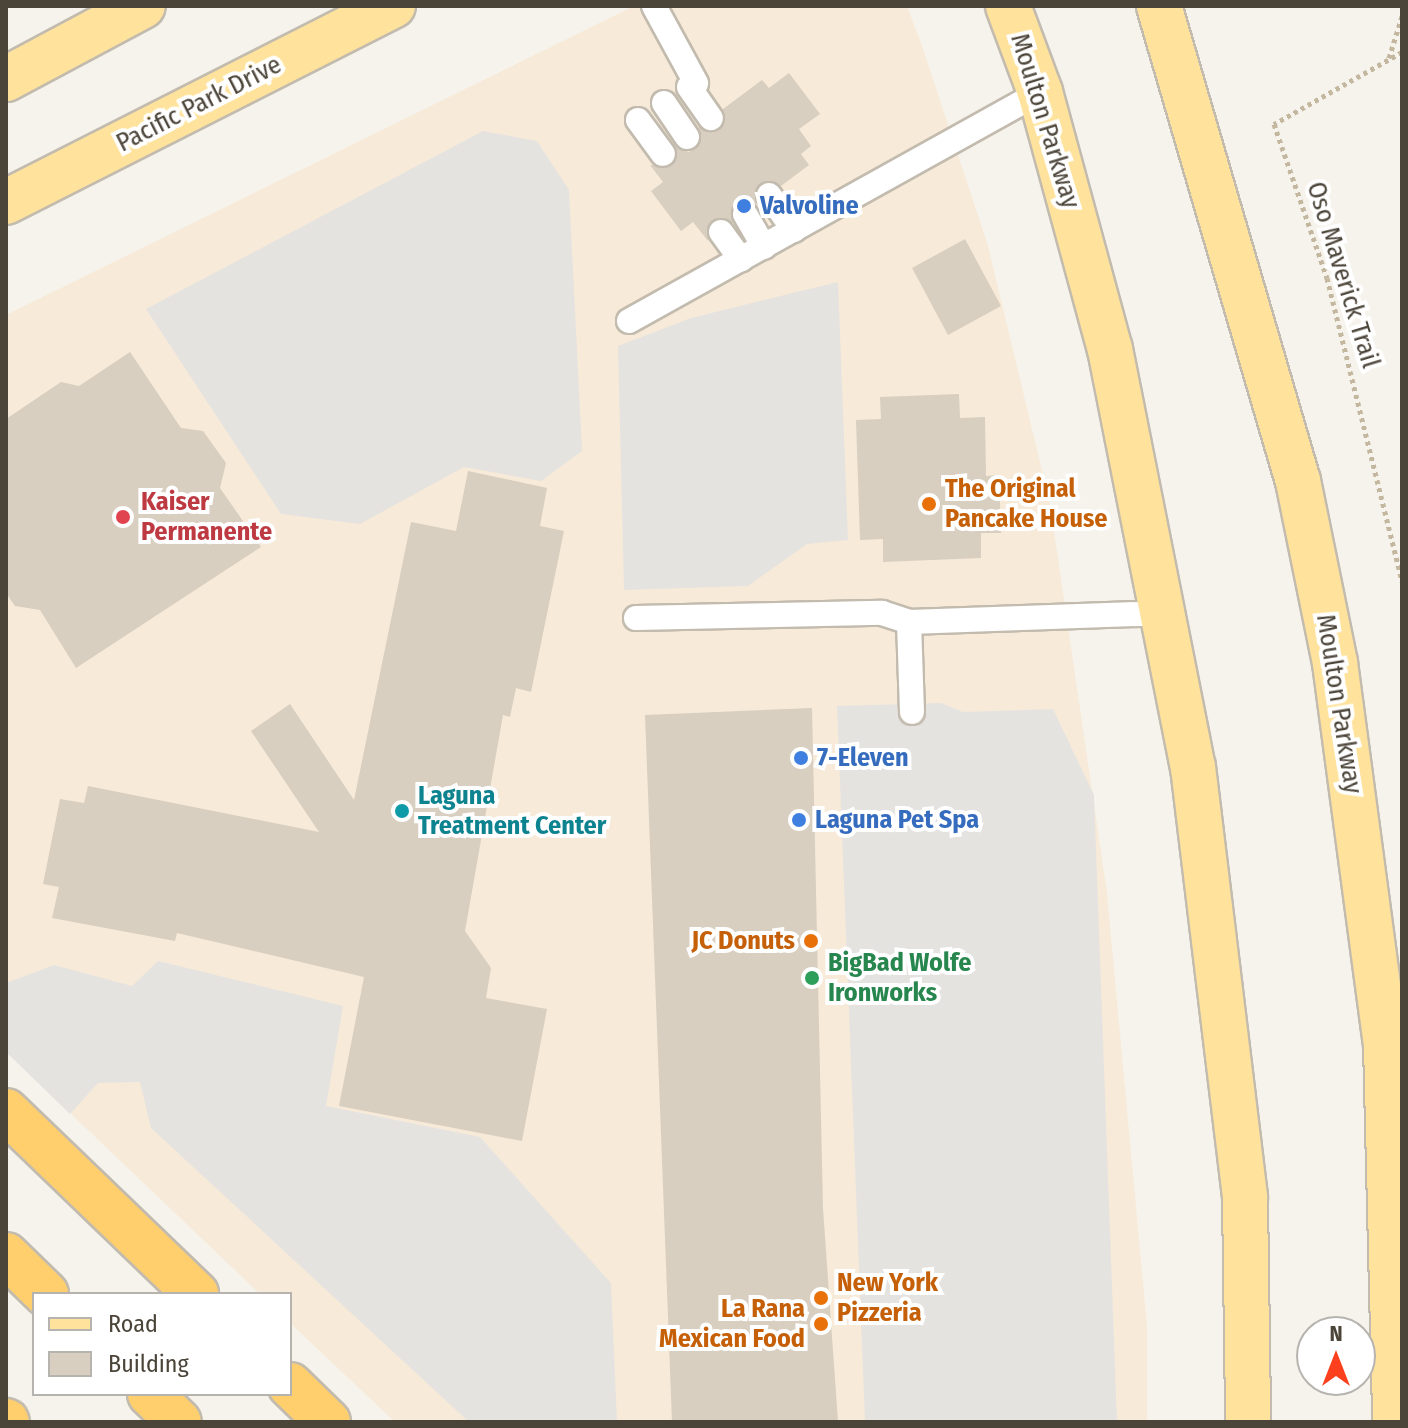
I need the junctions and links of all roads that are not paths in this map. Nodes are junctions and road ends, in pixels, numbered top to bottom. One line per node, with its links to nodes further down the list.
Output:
1 (143, 6): 6 (main road)
2 (393, 6): 14 (main road, Pacific Park Drive)
3 (654, 6): 9 (lane)
4 (1008, 6): 7 (main road, Moulton Parkway)
5 (1159, 6): 34 (main road, Moulton Parkway)
6 (6, 79)
7 (1040, 92): 16 (lane); 21 (main road, Moulton Parkway)
8 (664, 103): 11 (lane)
9 (711, 118)
10 (638, 120): 12 (lane)
11 (687, 137)
12 (663, 154)
13 (769, 195): 16 (lane)
14 (6, 202)
15 (745, 214): 18 (lane)
16 (794, 230): 18 (lane)
17 (721, 232): 19 (lane)
18 (764, 247): 19 (lane)
19 (741, 260): 20 (lane)
20 (629, 321)
21 (1163, 613): 23 (lane); 33 (main road, Moulton Parkway)
22 (636, 618): 23 (lane)
23 (909, 622): 24 (lane)
24 (912, 712)
25 (6, 1111): 28 (highway)
26 (6, 1255): 27 (highway)
27 (44, 1292)
28 (194, 1292)
29 (292, 1387): 32 (highway)
30 (152, 1396): 31 (highway)
31 (179, 1422)
32 (328, 1422)
33 (1248, 1422)
34 (1395, 1422)

